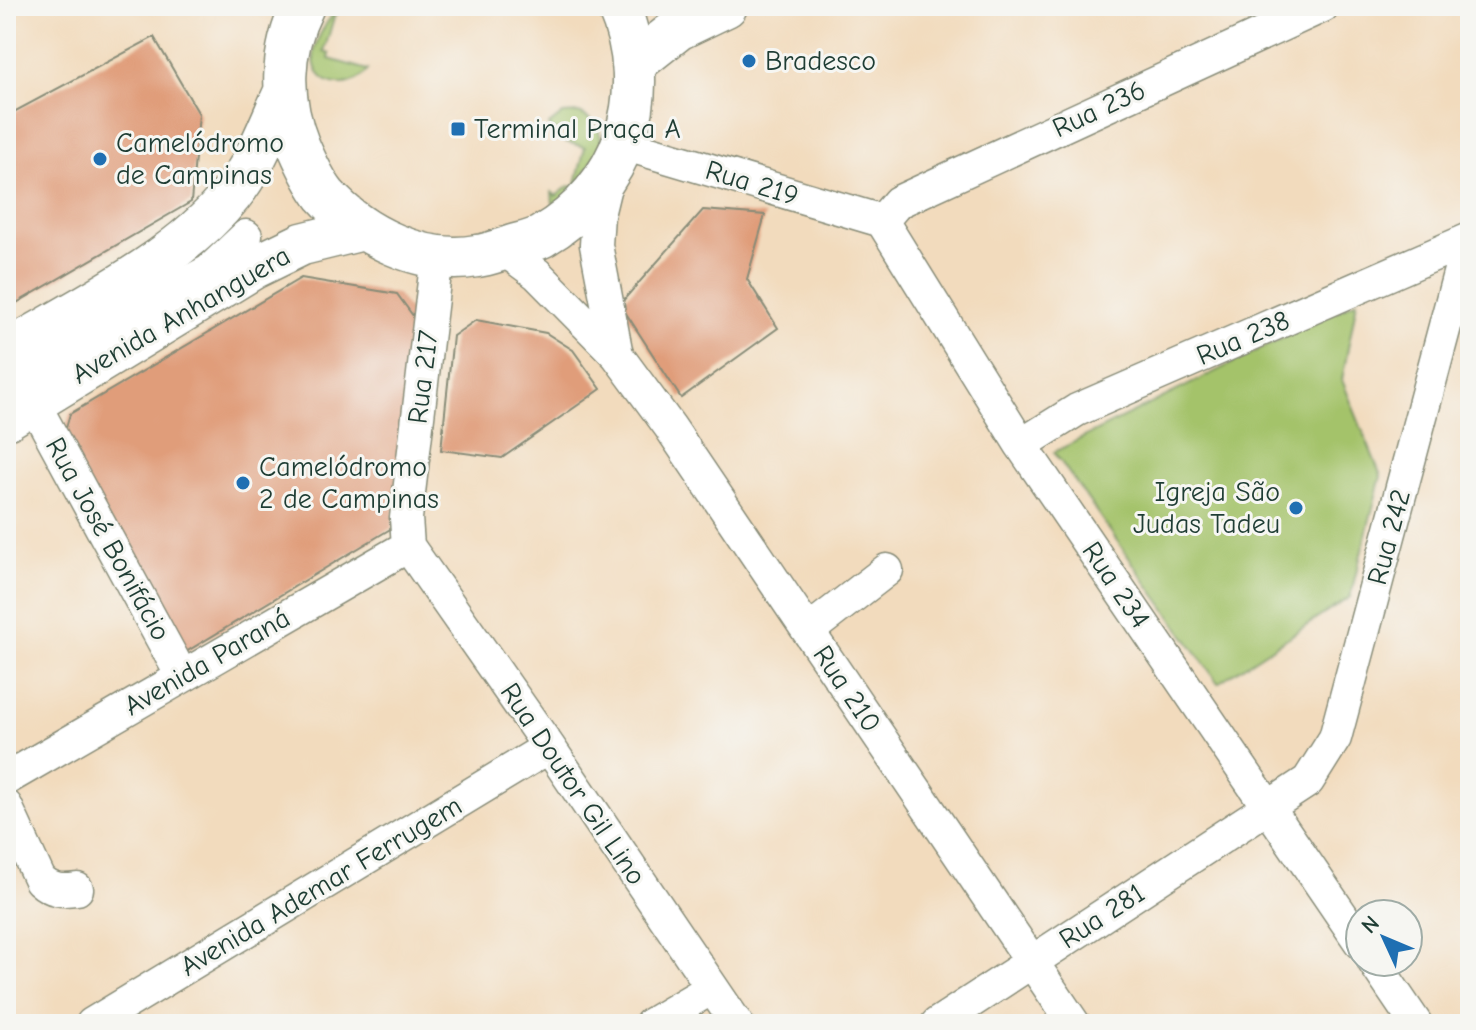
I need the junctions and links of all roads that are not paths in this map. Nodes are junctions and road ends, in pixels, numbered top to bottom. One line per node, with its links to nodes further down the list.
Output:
1 (303, 6): 6 (main road)
2 (618, 6): 5 (main road)
3 (726, 6): 5 (main road)
4 (1323, 6): 8 (street, Rua 236)
5 (635, 63): 7 (main road)
6 (285, 92): 9 (main road); 14 (main road, Avenida Anhanguera)
7 (615, 160): 8 (street, Rua 219); 12 (main road); 15 (street, Rua 210)
8 (882, 221): 17 (street, Rua 234)
9 (363, 229): 13 (main road); 16 (main road, Avenida Anhanguera)
10 (246, 236): 16 (street)
11 (1469, 240): 17 (street, Rua 238); 25 (street, Rua 242)
12 (503, 249): 13 (main road); 15 (street, Rua 210)
13 (437, 256): 18 (street, Rua 217)
14 (6, 352)
15 (617, 355): 20 (street, Rua 210)
16 (15, 401): 21 (street, Rua José Bonifácio)
17 (1021, 445): 25 (street, Rua 234)
18 (408, 546): 21 (street, Avenida Paraná); 22 (street, Rua Doutor Gil Lino)
19 (887, 570): 20 (street)
20 (808, 631): 28 (street, Rua 210)
21 (182, 676): 23 (street, Avenida Paraná)
22 (549, 747): 30 (street, Rua Doutor Gil Lino); 31 (street, Avenida Ademar Ferrugem)
23 (6, 779)
24 (6, 806): 26 (street)
25 (1268, 808): 27 (street, Rua 234); 28 (street, Rua 281)
26 (77, 889)
27 (1344, 919)
28 (1030, 962): 34 (street, Rua 281); 35 (street, Rua 210)
29 (1385, 978): 36 (street)
30 (712, 988): 32 (street); 33 (street, Rua Doutor Gil Lino)
31 (92, 1024)
32 (651, 1024)
33 (737, 1024)
34 (937, 1024)
35 (1074, 1024)
36 (1416, 1024)

